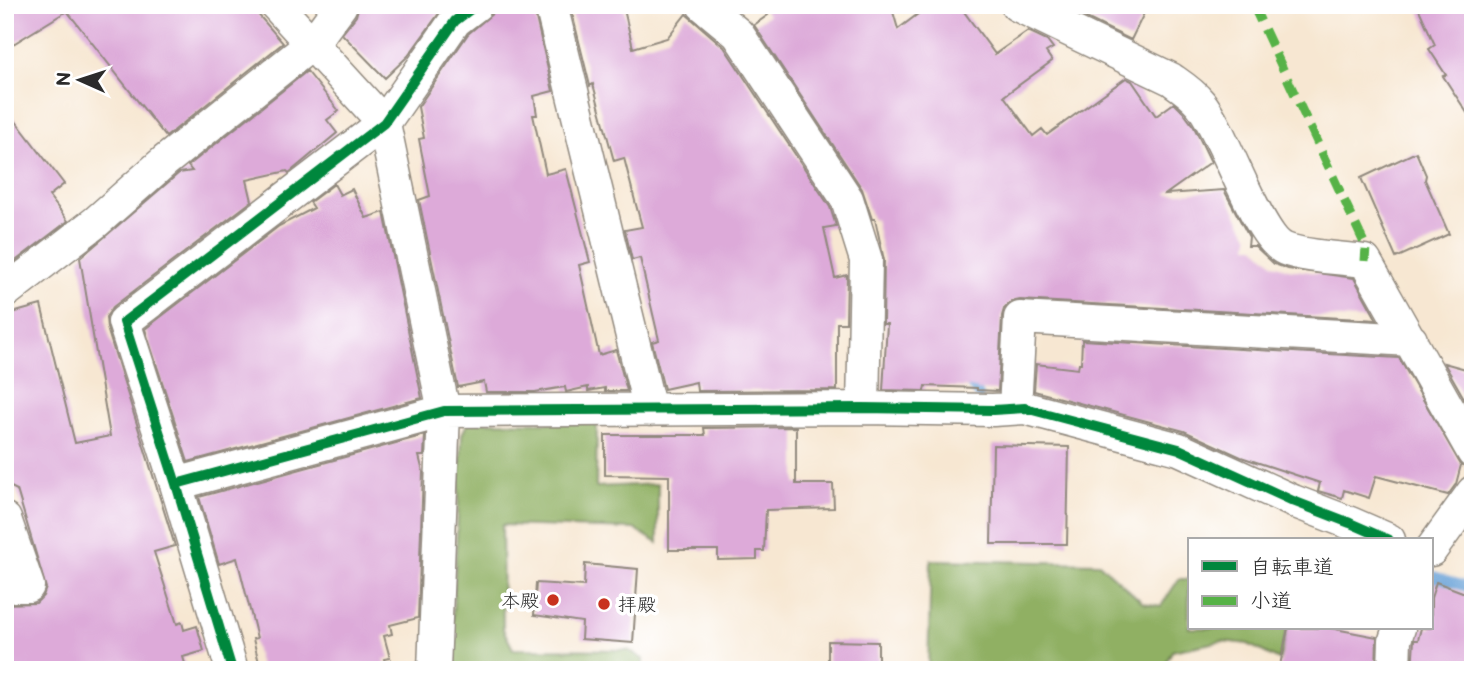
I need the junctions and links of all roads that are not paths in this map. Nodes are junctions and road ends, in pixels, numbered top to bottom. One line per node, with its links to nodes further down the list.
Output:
1 (276, 5): 7 (street)
2 (341, 5): 7 (street)
3 (475, 5): 8 (street)
4 (551, 5): 13 (street)
5 (703, 5): 11 (street)
6 (1017, 5): 10 (street)
7 (313, 43): 8 (street); 9 (street)
8 (384, 123): 14 (street); 16 (street)
9 (5, 292)
10 (1411, 340): 12 (street); 15 (street)
11 (863, 408): 12 (street); 13 (street)
12 (1015, 408): 19 (street)
13 (650, 410): 14 (street)
14 (444, 411): 16 (street); 24 (street)
15 (1473, 452)
16 (176, 484): 23 (street)
17 (1473, 492): 20 (street)
18 (5, 519): 21 (street)
19 (1384, 538)
20 (1432, 549)
21 (5, 586)
22 (1398, 630): 25 (street)
23 (232, 670)
24 (434, 670)
25 (1394, 670)

